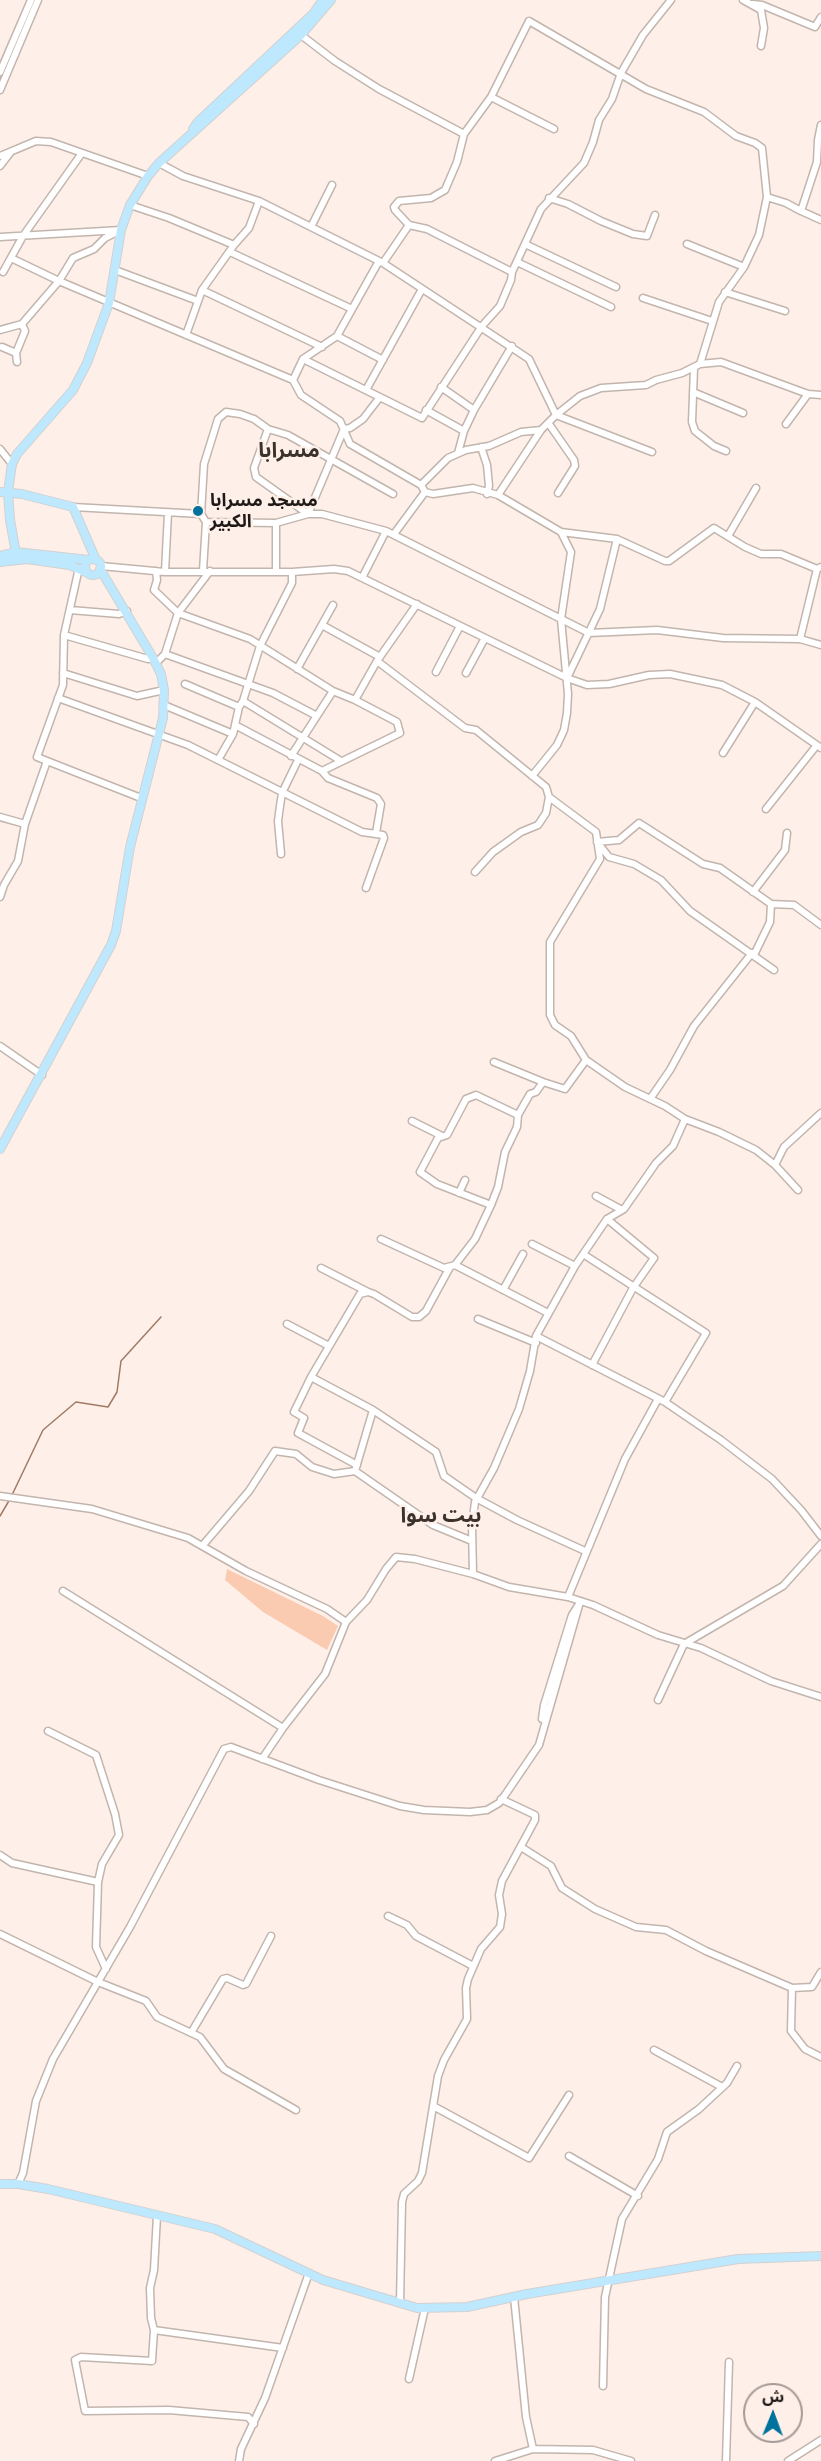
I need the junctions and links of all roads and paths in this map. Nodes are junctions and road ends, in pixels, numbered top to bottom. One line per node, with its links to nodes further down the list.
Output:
1 (31, 0): 8 (street)
2 (38, 0): 8 (street)
3 (323, 0): 18 (main road)
4 (331, 0): 10 (main road)
5 (671, 0): 13 (street)
6 (743, 0): 7 (street)
7 (753, 4): 9 (street); 11 (street)
8 (30, 13): 12 (street); 14 (street)
9 (821, 17)
10 (301, 34): 18 (main road); 19 (street)
11 (761, 46)
12 (0, 72)
13 (621, 73): 15 (street); 27 (street); 28 (street)
14 (0, 90)
15 (491, 97): 17 (street); 19 (street)
16 (821, 125): 31 (street)
17 (554, 129)
18 (190, 133): 23 (main road)
19 (464, 134): 34 (street)
20 (10, 153): 21 (street); 22 (street); 24 (street)
21 (82, 153): 25 (street); 37 (street)
22 (0, 156)
23 (159, 163): 25 (main road); 29 (street)
24 (0, 166)
25 (147, 176): 30 (main road)
26 (332, 186): 35 (street)
27 (768, 197): 31 (street); 46 (street)
28 (549, 198): 32 (street); 39 (street)
29 (259, 201): 35 (street); 41 (street)
30 (130, 205): 36 (main road); 41 (street)
31 (801, 211): 33 (street)
32 (655, 215)
33 (821, 220)
34 (409, 225): 44 (street); 49 (street)
35 (311, 227): 44 (street)
36 (121, 230): 37 (street); 47 (main road); 50 (street)
37 (22, 236): 38 (street); 43 (street)
38 (0, 237)
39 (525, 244): 45 (street); 51 (street)
40 (687, 244): 46 (street)
41 (234, 245): 42 (street)
42 (230, 252): 53 (street); 59 (street)
43 (11, 258): 48 (street); 50 (street)
44 (381, 262): 52 (street); 59 (street)
45 (517, 262): 49 (street); 58 (street)
46 (744, 267): 54 (street)
47 (115, 270): 56 (street); 57 (main road)
48 (3, 272)
49 (512, 273): 63 (street)
50 (59, 281): 57 (street); 62 (street)
51 (616, 287)
52 (422, 289): 63 (street); 72 (street)
53 (202, 290): 56 (street); 67 (street)
54 (725, 292): 60 (street); 61 (street)
55 (643, 298): 61 (street)
56 (198, 301): 65 (street)
57 (109, 303): 65 (street); 98 (main road)
58 (611, 308)
59 (352, 309): 66 (street)
60 (785, 311)
61 (712, 321): 74 (street)
62 (22, 324): 64 (street); 70 (street)
63 (482, 326): 68 (street); 76 (street)
64 (0, 330)
65 (186, 334): 75 (street)
66 (337, 336): 67 (street); 72 (street)
67 (322, 346): 71 (street)
68 (512, 346): 83 (street); 85 (street)
69 (2, 347): 70 (street)
70 (16, 353): 73 (street)
71 (303, 359): 75 (street); 77 (street)
72 (382, 360): 77 (street)
73 (17, 362)
74 (697, 366): 78 (street); 79 (street); 85 (street)
75 (293, 380): 89 (street)
76 (441, 387): 82 (street); 83 (street)
77 (366, 390): 81 (street)
78 (693, 392): 84 (street); 94 (street)
79 (808, 394): 80 (street); 87 (street)
80 (821, 395)
81 (380, 397): 82 (street); 89 (street)
82 (426, 410): 91 (street)
83 (474, 410): 91 (street)
84 (743, 413)
85 (556, 415): 86 (street); 95 (street)
86 (549, 424): 90 (street); 103 (street)
87 (786, 424)
88 (268, 429): 97 (street); 109 (street); 110 (street)
89 (344, 429): 97 (street); 99 (street)
90 (541, 430): 92 (street); 106 (street)
91 (464, 431): 96 (street)
92 (481, 447): 96 (street); 105 (street)
93 (0, 449): 98 (street)
94 (726, 451)
95 (652, 452)
96 (458, 453): 99 (street)
97 (331, 459): 104 (street); 110 (street)
98 (12, 465): 101 (main road)
99 (421, 485): 102 (street)
100 (756, 488): 116 (street)
101 (4, 492): 107 (main road); 118 (main road)
102 (425, 492): 105 (street); 115 (street)
103 (558, 493)
104 (393, 494)
105 (487, 494): 106 (street)
106 (498, 495): 114 (street)
107 (73, 507): 108 (street); 121 (main road)
108 (168, 513): 109 (street); 127 (street)
109 (201, 514): 111 (street)
110 (308, 514): 112 (street); 113 (street)
111 (206, 522): 112 (street); 125 (street)
112 (276, 524): 126 (street)
113 (386, 531): 115 (street); 130 (street)
114 (561, 532): 117 (street); 136 (street)
115 (394, 534): 136 (street)
116 (728, 536): 117 (street); 123 (street)
117 (617, 539): 139 (street)
118 (17, 555): 119 (main road); 120 (main road); 121 (main road); 122 (main road)
119 (0, 556)
120 (0, 562)
121 (97, 564): 124 (street); 129 (main road); 129 (main road); 134 (main road)
122 (79, 568): 129 (main road); 133 (street)
123 (819, 568): 142 (street)
124 (156, 571): 127 (street); 135 (street)
125 (206, 571): 126 (street); 127 (street); 135 (street)
126 (276, 571): 128 (street)
127 (165, 572)
128 (292, 572): 130 (street); 144 (street)
129 (88, 573)
130 (363, 576): 131 (street)
131 (417, 604): 138 (street); 146 (street)
132 (333, 605): 137 (street)
133 (70, 610): 134 (street); 140 (street)
134 (127, 611): 147 (main road)
135 (178, 613): 144 (street); 145 (street)
136 (561, 619): 139 (street); 152 (street)
137 (322, 625): 146 (street); 148 (street)
138 (460, 626): 141 (street); 149 (street)
139 (589, 633): 142 (street); 152 (street)
140 (64, 635): 147 (street); 150 (street)
141 (485, 638): 151 (street); 152 (street)
142 (800, 639): 143 (street)
143 (821, 645)
144 (260, 646): 148 (street); 153 (street)
145 (165, 654): 147 (street); 153 (street)
146 (379, 659): 158 (street); 176 (street)
147 (155, 660): 155 (main road)
148 (297, 669): 156 (street)
149 (436, 672)
150 (63, 673): 155 (street); 157 (street)
151 (466, 673)
152 (567, 678): 160 (street); 176 (street)
153 (249, 683): 159 (street); 163 (street)
154 (185, 684): 162 (street)
155 (164, 690): 161 (main road)
156 (333, 691): 158 (street); 163 (street)
157 (58, 698): 166 (street); 173 (street)
158 (356, 700): 174 (street)
159 (243, 701): 162 (street); 167 (street)
160 (755, 702): 168 (street); 169 (street)
161 (164, 705): 165 (street); 166 (main road)
162 (239, 707): 164 (street)
163 (317, 716): 167 (street)
164 (235, 725): 165 (street); 170 (street)
165 (233, 734): 171 (street)
166 (160, 735): 171 (street); 179 (main road)
167 (303, 737): 170 (street); 174 (street)
168 (819, 747): 180 (street)
169 (723, 753)
170 (291, 756): 172 (street)
171 (219, 760): 177 (street)
172 (298, 760): 175 (street); 177 (street)
173 (47, 761): 179 (street); 182 (street)
174 (341, 761): 175 (street)
175 (322, 771): 184 (street)
176 (532, 776): 178 (street)
177 (282, 793): 184 (street); 186 (street)
178 (549, 796): 185 (street); 187 (street)
179 (141, 798): 198 (main road)
180 (766, 809)
181 (0, 817): 182 (street)
182 (25, 824): 190 (street)
183 (787, 832): 189 (street)
184 (376, 833): 188 (street)
185 (597, 842): 189 (street); 193 (street); 196 (street)
186 (281, 854)
187 (475, 872)
188 (366, 888)
189 (753, 892): 191 (street)
190 (0, 897)
191 (771, 904): 192 (street); 193 (street)
192 (821, 924)
193 (753, 954): 194 (street); 200 (street)
194 (774, 970)
195 (0, 1046): 198 (street)
196 (586, 1059): 199 (street); 200 (street)
197 (494, 1062): 199 (street)
198 (42, 1075): 206 (main road)
199 (543, 1082): 202 (street)
200 (650, 1099): 203 (street)
201 (821, 1113): 207 (street)
202 (518, 1115): 205 (street); 212 (street)
203 (685, 1119): 207 (street); 213 (street)
204 (412, 1121): 205 (street)
205 (442, 1136): 210 (street)
206 (0, 1149)
207 (776, 1165): 209 (street)
208 (465, 1180): 210 (street)
209 (798, 1190)
210 (459, 1193): 212 (street)
211 (596, 1196): 213 (street)
212 (491, 1204): 219 (street)
213 (622, 1210): 214 (street)
214 (607, 1219): 218 (street); 222 (street)
215 (381, 1239): 219 (street)
216 (532, 1244): 220 (street)
217 (523, 1254): 223 (street)
218 (583, 1254): 220 (street); 222 (street)
219 (452, 1266): 223 (street); 224 (street)
220 (575, 1266): 225 (street)
221 (321, 1268): 224 (street)
222 (633, 1288): 230 (street); 233 (street)
223 (503, 1290): 225 (street)
224 (368, 1292): 229 (street)
225 (548, 1313): 228 (street)
226 (478, 1319): 228 (street)
227 (287, 1324): 229 (street)
228 (536, 1340): 230 (street); 237 (street)
229 (329, 1346): 231 (street)
230 (592, 1365): 232 (street)
231 (311, 1377): 234 (street); 235 (street)
232 (658, 1399): 233 (street); 242 (street)
233 (664, 1402): 238 (street)
234 (373, 1410): 235 (street); 237 (street)
235 (356, 1468): 239 (street); 241 (street)
236 (0, 1496): 241 (street)
237 (476, 1498): 239 (street); 242 (street)
238 (821, 1536)
239 (472, 1541): 243 (street)
240 (821, 1544): 248 (street)
241 (203, 1545): 247 (street)
242 (585, 1551): 245 (street)
243 (473, 1574): 245 (street); 247 (street)
244 (63, 1591): 251 (street)
245 (567, 1597): 246 (street)
246 (580, 1602): 248 (street); 254 (street)
247 (346, 1622): 251 (street)
248 (684, 1644): 249 (street); 250 (street)
249 (821, 1697)
250 (658, 1701)
251 (283, 1728): 253 (street)
252 (48, 1731): 257 (street)
253 (262, 1759): 254 (street); 262 (street)
254 (501, 1799): 255 (street)
255 (521, 1847): 261 (street); 265 (street)
256 (0, 1855): 257 (street)
257 (98, 1882): 262 (street)
258 (388, 1916): 261 (street)
259 (0, 1934): 264 (street)
260 (271, 1936): 266 (street)
261 (473, 1966): 272 (street)
262 (106, 1969): 264 (street)
263 (821, 1972): 265 (street)
264 (98, 1982): 266 (street); 276 (street)
265 (792, 1988): 268 (street)
266 (191, 2033): 273 (street)
267 (654, 2050): 270 (street)
268 (821, 2057)
269 (737, 2066): 270 (street)
270 (722, 2087): 277 (street)
271 (569, 2096): 272 (street)
272 (435, 2107): 283 (street)
273 (296, 2110)
274 (569, 2156): 277 (street)
275 (0, 2184): 276 (main road)
276 (18, 2184): 278 (main road)
277 (638, 2196): 281 (street)
278 (157, 2216): 280 (main road); 285 (street)
279 (821, 2256): 281 (main road)
280 (309, 2273): 283 (main road); 286 (street)
281 (610, 2280): 282 (main road); 289 (street)
282 (514, 2297): 284 (main road); 292 (street)
283 (400, 2303): 284 (main road)
284 (425, 2308): 288 (street)
285 (154, 2331): 286 (street); 290 (street)
286 (283, 2349): 290 (street)
287 (729, 2362): 297 (street)
288 (409, 2379)
289 (603, 2386)
290 (254, 2424): 294 (street)
291 (821, 2440): 298 (street)
292 (533, 2450): 293 (street); 295 (street)
293 (612, 2459): 296 (street)
294 (238, 2461)
295 (495, 2461)
296 (631, 2461)
297 (726, 2461)
298 (788, 2461)

